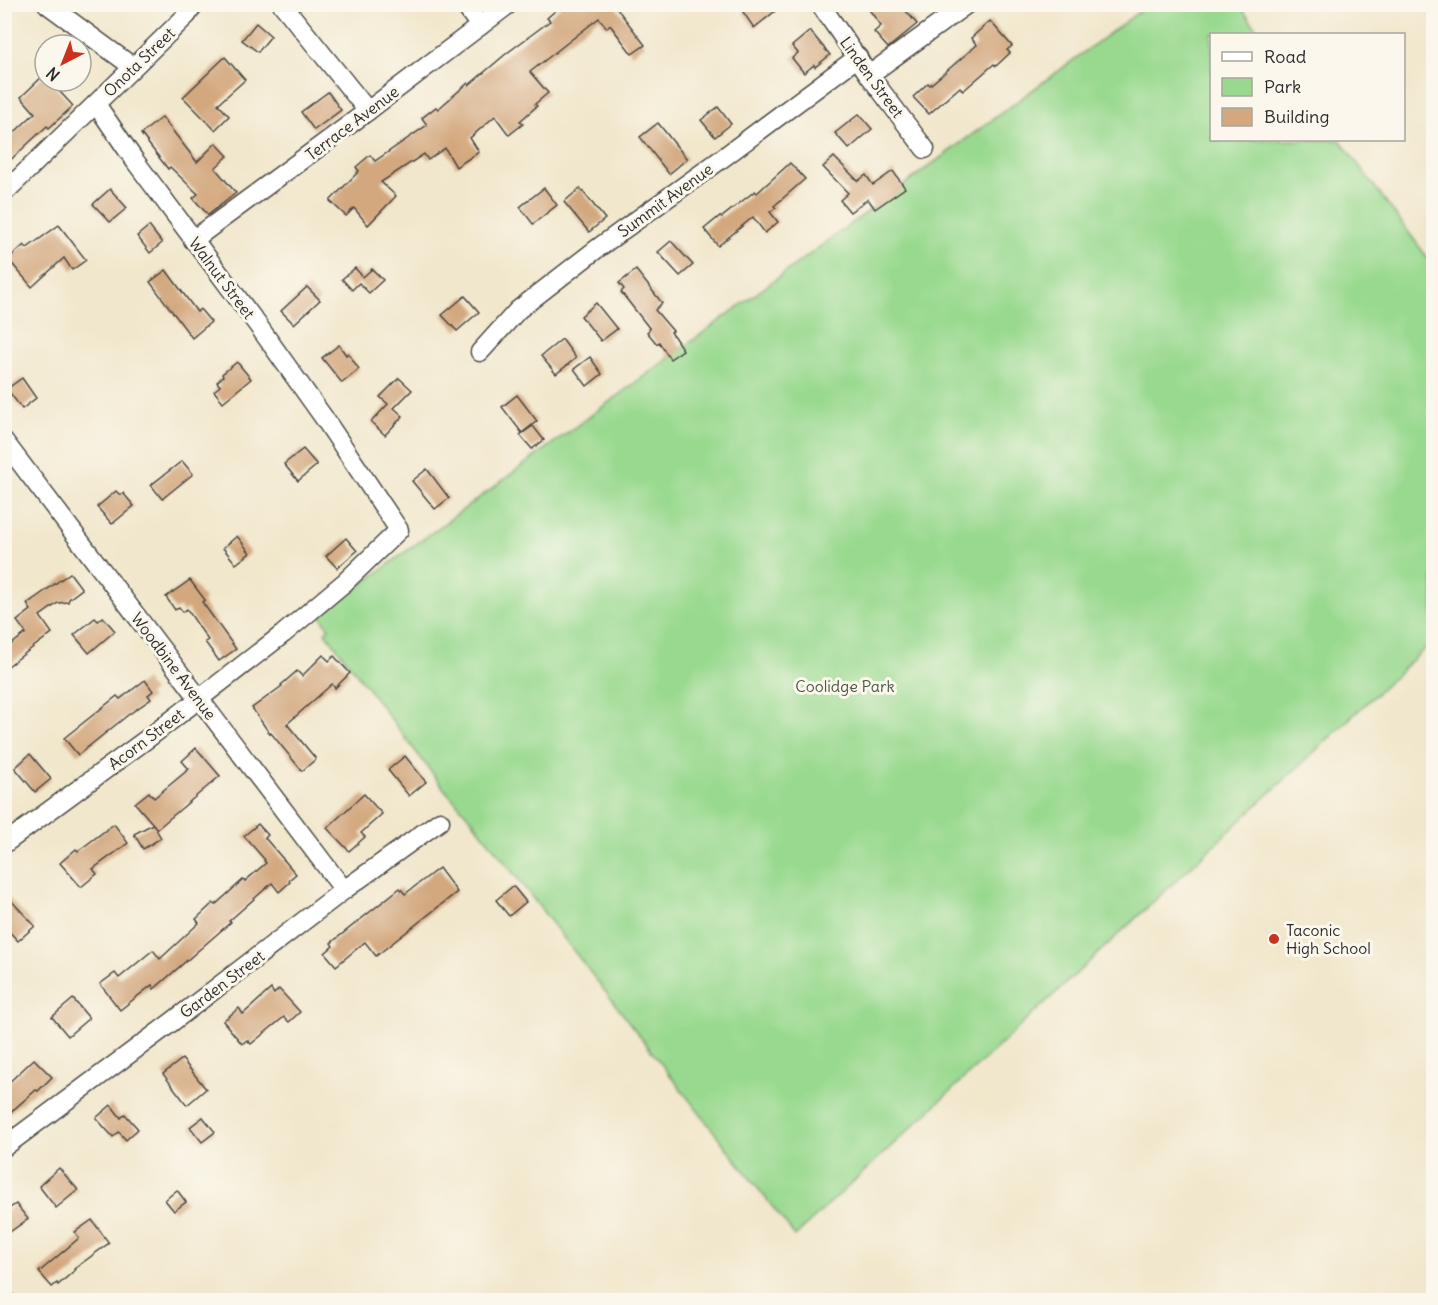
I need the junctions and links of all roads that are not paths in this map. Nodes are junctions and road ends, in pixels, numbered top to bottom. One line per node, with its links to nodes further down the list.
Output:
1 (47, 4): 10 (street)
2 (194, 4): 10 (street, Onota Street)
3 (282, 4): 13 (street)
4 (464, 4): 8 (street)
5 (509, 4): 8 (street, Terrace Avenue)
6 (820, 4): 9 (street, Linden Street)
7 (967, 4): 11 (street)
8 (480, 26): 13 (street, Terrace Avenue)
9 (858, 57): 11 (street, Linden Street); 17 (street, Summit Avenue)
10 (133, 67): 12 (street, Onota Street)
11 (869, 75): 14 (street, Linden Street)
12 (96, 104): 15 (street, Onota Street); 16 (street, Walnut Street)
13 (368, 111): 16 (street, Terrace Avenue)
14 (925, 149)
15 (4, 193)
16 (193, 240): 19 (street, Walnut Street)
17 (480, 352)
18 (4, 441): 20 (street, Woodbine Avenue)
19 (286, 632): 20 (street, Acorn Street)
20 (199, 699): 22 (street, Acorn Street); 23 (street, Woodbine Avenue)
21 (440, 821): 23 (street, Garden Street)
22 (4, 844)
23 (344, 890): 24 (street, Garden Street)
24 (4, 1147)

